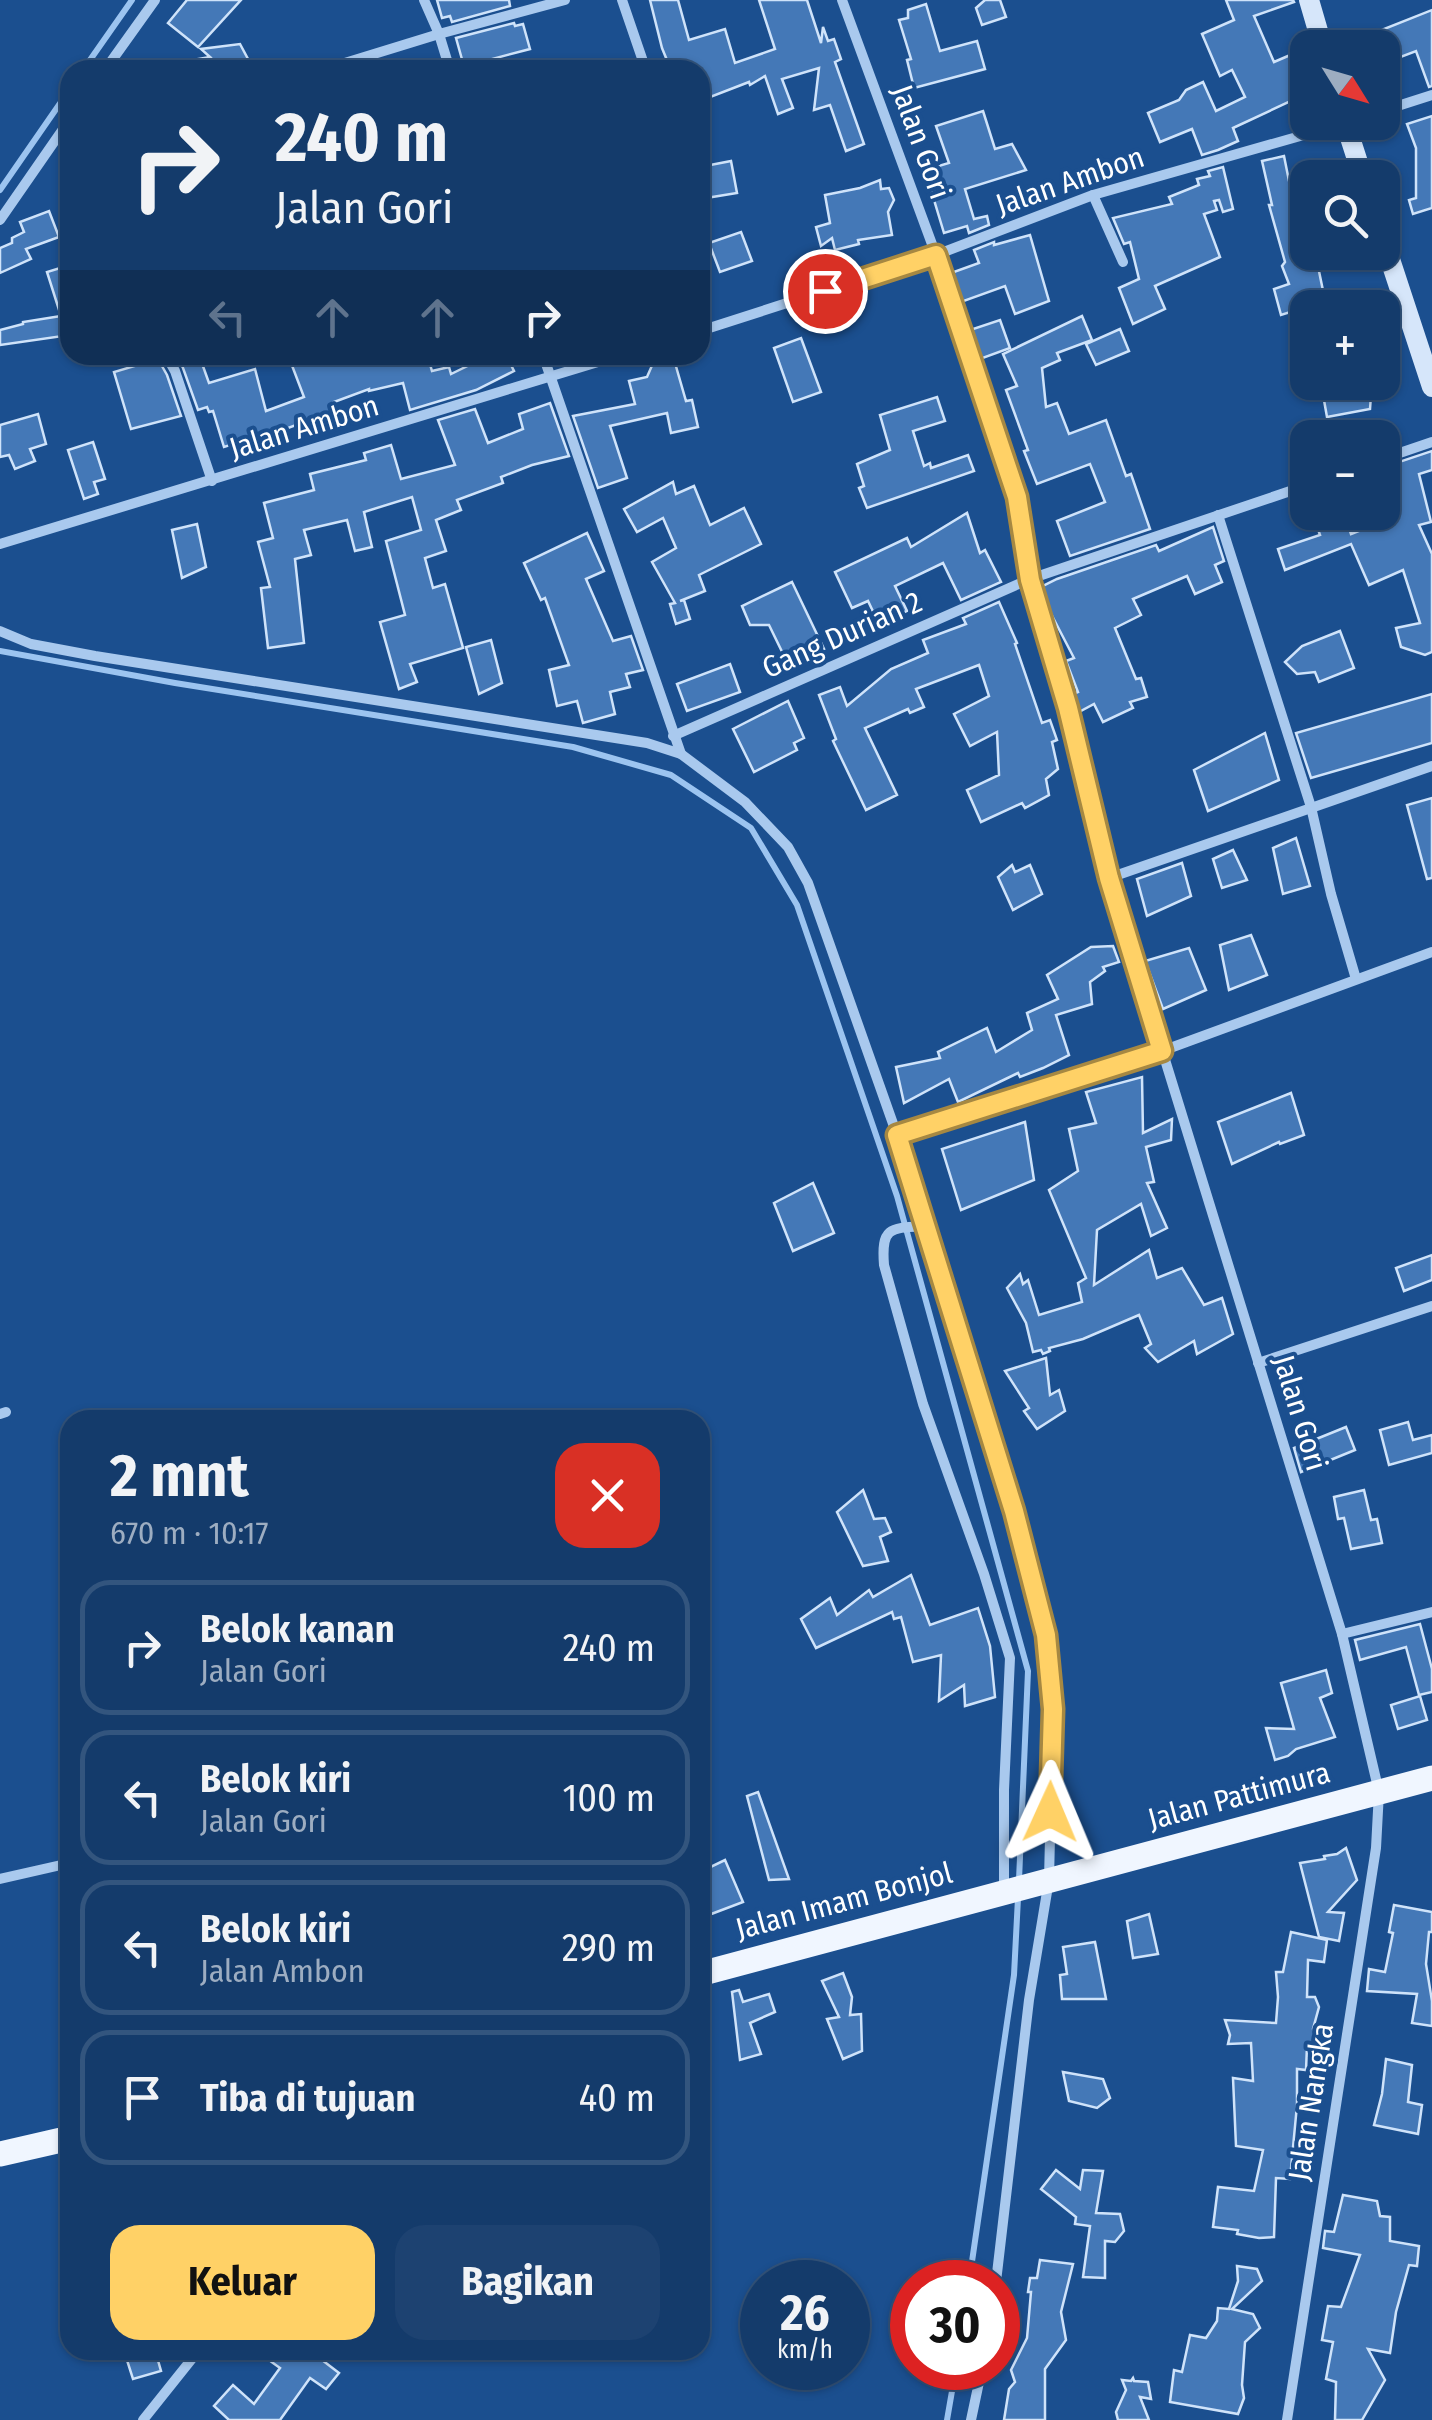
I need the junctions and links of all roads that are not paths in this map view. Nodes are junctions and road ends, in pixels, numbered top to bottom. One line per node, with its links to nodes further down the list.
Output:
1 (155, 0): 9 (street)
2 (424, 0): 8 (street)
3 (564, 0): 8 (street)
4 (622, 0): 12 (street)
5 (842, 0): 19 (street, Jalan Gori)
6 (1309, 0): 7 (main road)
7 (1318, 30)
8 (439, 34): 10 (street); 11 (street)
9 (112, 60)
10 (354, 60)
11 (447, 60)
12 (643, 60)
13 (1432, 95): 14 (street)
14 (1400, 106)
15 (60, 138): 18 (street)
16 (1290, 139): 17 (street, Jalan Ambon)
17 (1093, 195): 19 (street, Jalan Ambon); 20 (street)
18 (0, 220)
19 (936, 255): 22 (street, Jalan Ambon); 34 (street, Jalan Gori)
20 (1122, 262)
21 (1394, 270): 27 (main road)
22 (710, 328)
23 (171, 365): 30 (street)
24 (546, 365): 26 (street)
25 (587, 365): 26 (street, Jalan Ambon)
26 (550, 376): 30 (street, Jalan Ambon); 36 (street)
27 (1432, 387)
28 (1432, 442): 29 (street)
29 (1400, 453)
30 (212, 481): 33 (street, Jalan Ambon)
31 (1290, 490): 32 (street, Gang Durian 2)
32 (1218, 515): 34 (street, Gang Durian 2); 39 (street)
33 (0, 544)
34 (1030, 580): 36 (street, Gang Durian 2); 40 (street, Jalan Gori)
35 (0, 631): 37 (street)
36 (673, 736): 37 (street)
37 (681, 754): 44 (street)
38 (1432, 766): 39 (street)
39 (1311, 807): 40 (street); 42 (street)
40 (1109, 878): 43 (street, Jalan Gori)
41 (1432, 952): 42 (street)
42 (1356, 979): 43 (street)
43 (1162, 1051): 44 (street); 47 (street, Jalan Gori)
44 (897, 1135): 45 (street)
45 (922, 1226): 54 (street); 55 (street)
46 (1432, 1306): 47 (street)
47 (1258, 1362): 49 (street, Jalan Gori)
48 (1432, 1612): 49 (street)
49 (1342, 1634): 51 (street, Jalan Gori)
50 (1432, 1778): 51 (main road, Jalan Pattimura)
51 (1379, 1792): 54 (main road, Jalan Pattimura); 64 (street, Jalan Nangka)
52 (60, 1866): 53 (street)
53 (0, 1879)
54 (1048, 1880): 55 (main road, Jalan Pattimura); 59 (street)
55 (1005, 1891): 56 (main road, Jalan Imam Bonjol)
56 (710, 1971)
57 (60, 2140): 58 (main road)
58 (0, 2154)
59 (999, 2260)
60 (192, 2360): 62 (street)
61 (977, 2390): 63 (street)
62 (144, 2420)
63 (971, 2420)
64 (1287, 2420)

